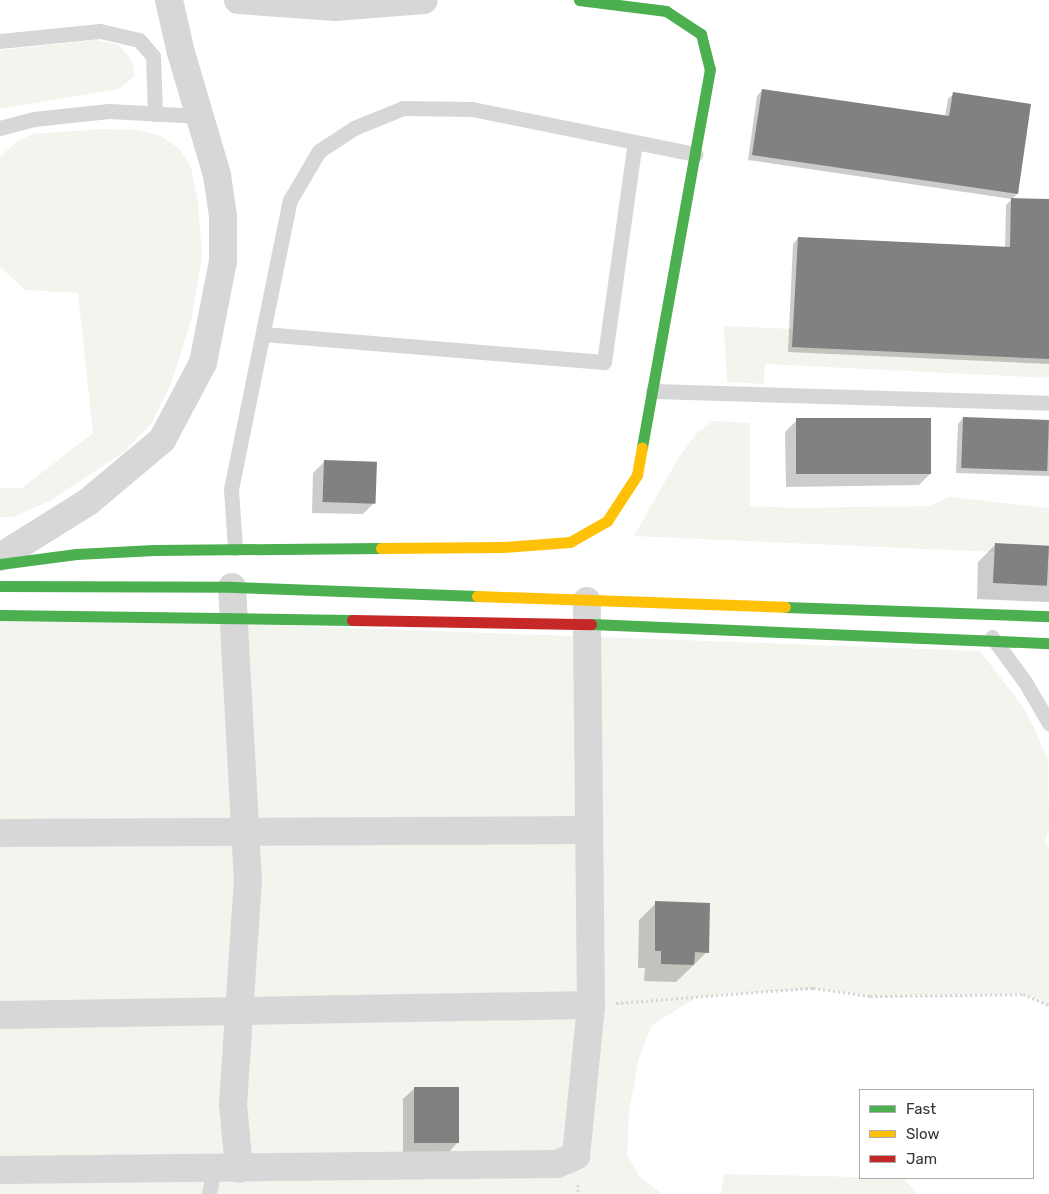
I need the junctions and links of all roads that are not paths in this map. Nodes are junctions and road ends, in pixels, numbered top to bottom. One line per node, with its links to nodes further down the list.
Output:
1 (169, 0): 8 (street)
2 (238, 0): 5 (street)
3 (424, 0): 5 (street)
4 (579, 0): 11 (main road)
5 (390, 1)
6 (0, 41): 7 (lane)
7 (156, 114): 8 (lane); 9 (lane)
8 (201, 116): 16 (street)
9 (0, 128)
10 (635, 142): 11 (lane); 12 (lane); 12 (lane)
11 (696, 154): 13 (main road)
12 (263, 334): 15 (lane)
13 (653, 391): 14 (lane); 15 (main road)
14 (1049, 402)
15 (235, 548): 17 (main road)
16 (0, 557)
17 (0, 564)
18 (0, 586): 19 (main road)
19 (232, 587): 20 (main road); 23 (street)
20 (587, 612): 22 (main road); 23 (main road); 25 (main road); 28 (street)
21 (0, 615): 23 (main road)
22 (978, 615): 24 (main road); 25 (lane)
23 (233, 616): 29 (street)
24 (1049, 616)
25 (995, 642): 26 (main road); 27 (lane)
26 (1049, 643)
27 (1049, 723)
28 (588, 830): 29 (street); 31 (street)
29 (247, 831): 30 (street); 32 (street)
30 (0, 833)
31 (591, 1005): 32 (street); 35 (street)
32 (238, 1012): 33 (street); 35 (street)
33 (0, 1015)
34 (0, 1170): 35 (street)
35 (221, 1177)

